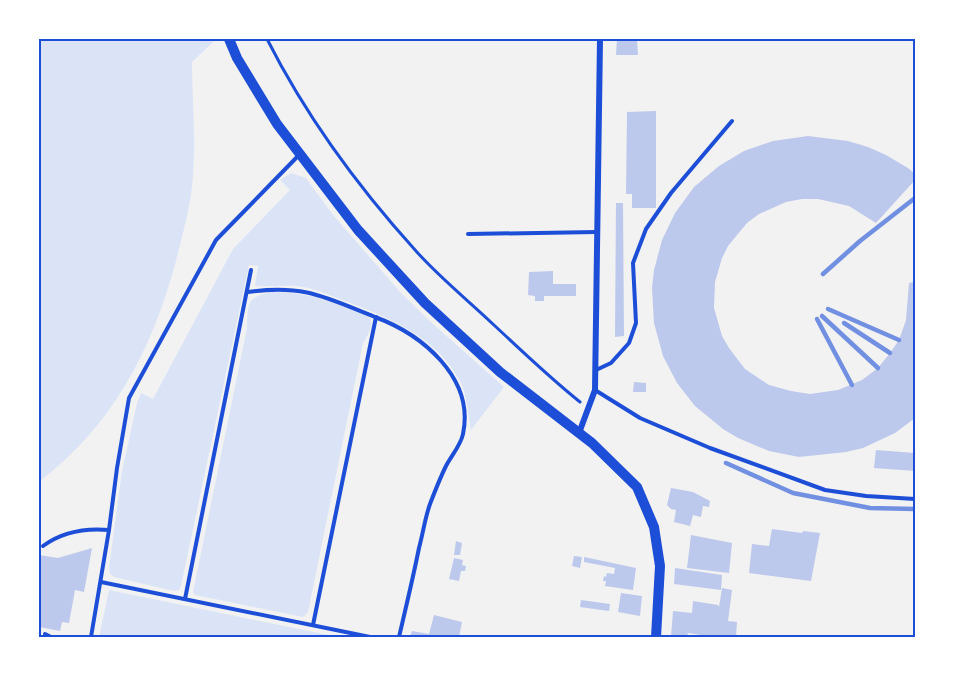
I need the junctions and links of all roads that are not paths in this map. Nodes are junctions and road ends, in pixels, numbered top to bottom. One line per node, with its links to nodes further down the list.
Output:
1 (229, 39): 4 (main road)
2 (600, 39): 5 (street)
3 (732, 121): 10 (lane)
4 (300, 154): 12 (main road); 14 (lane)
5 (597, 232): 6 (lane); 10 (street)
6 (468, 234)
7 (251, 270): 8 (lane)
8 (248, 292): 9 (lane); 17 (lane)
9 (376, 317): 18 (lane); 23 (lane)
10 (595, 370): 11 (street)
11 (595, 390): 12 (street); 13 (lane)
12 (579, 433): 24 (main road)
13 (915, 499)
14 (109, 530): 15 (lane); 16 (lane)
15 (43, 546)
16 (101, 582): 17 (lane); 21 (lane)
17 (185, 599): 18 (lane)
18 (313, 625): 22 (lane)
19 (45, 634): 20 (lane)
20 (51, 637)
21 (91, 637)
22 (370, 637)
23 (399, 637)
24 (656, 637)

